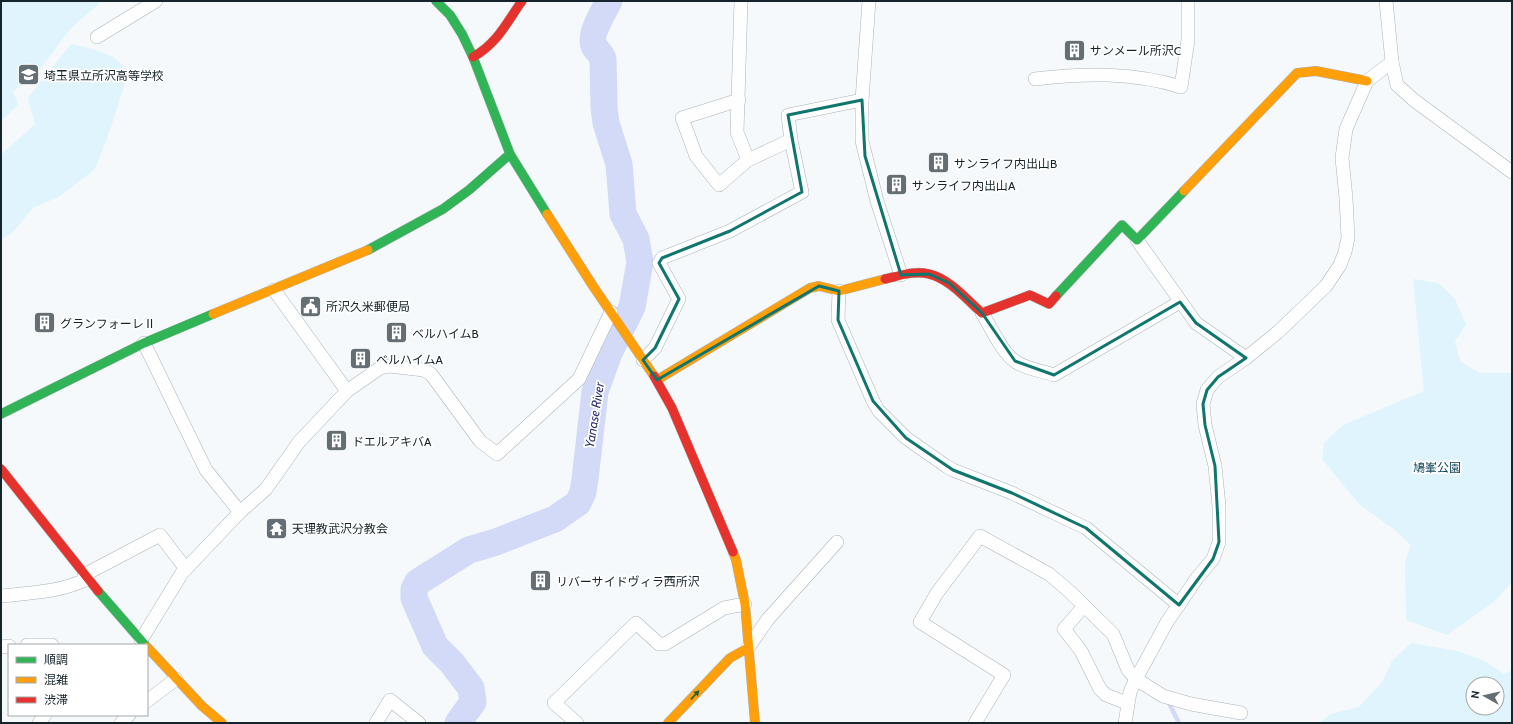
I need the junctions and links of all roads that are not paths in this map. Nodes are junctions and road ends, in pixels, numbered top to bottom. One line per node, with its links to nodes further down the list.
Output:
1 (156, 1): 8 (street)
2 (436, 1): 9 (street)
3 (522, 1): 9 (street)
4 (741, 1): 13 (street)
5 (869, 1): 14 (street)
6 (1188, 1): 11 (street)
7 (1386, 1): 10 (street)
8 (97, 37)
9 (473, 57): 16 (street)
10 (1392, 62): 12 (street); 18 (street)
11 (1035, 79)
12 (1367, 81): 19 (street); 27 (street)
13 (739, 100): 17 (street); 17 (street)
14 (862, 100): 15 (street); 20 (street)
15 (791, 140): 17 (street); 28 (street)
16 (510, 154): 21 (street); 25 (street)
17 (748, 160)
18 (1512, 172)
19 (1137, 240): 23 (street); 24 (street)
20 (902, 275): 22 (street); 24 (street)
21 (274, 290): 26 (street); 30 (street)
22 (838, 291): 29 (street); 39 (street)
23 (1180, 302): 24 (street); 27 (street)
24 (982, 313)
25 (613, 315): 28 (street); 30 (street)
26 (144, 343): 31 (street); 33 (street)
27 (1246, 358): 39 (street)
28 (643, 360): 29 (street)
29 (657, 380): 38 (street)
30 (347, 391): 33 (street)
31 (1, 414)
32 (1, 469): 36 (street)
33 (240, 512): 35 (street)
34 (838, 542): 43 (street)
35 (186, 569): 36 (street); 42 (street)
36 (86, 577): 37 (street); 41 (street)
37 (1, 596)
38 (745, 604): 43 (street); 56 (street)
39 (1179, 605): 47 (street)
40 (1084, 606): 47 (street); 49 (street); 59 (street)
41 (143, 644)
42 (147, 644)
43 (748, 648): 45 (street); 57 (street, one-way to 43); 58 (street)
44 (148, 649): 46 (street)
45 (740, 661)
46 (176, 679): 48 (street); 53 (street)
47 (1136, 679): 49 (street); 50 (street)
48 (148, 700)
49 (1127, 703): 60 (street)
50 (1241, 713)
51 (128, 716): 52 (street)
52 (120, 723)
53 (222, 723)
54 (376, 723): 55 (street)
55 (419, 723)
56 (577, 723)
57 (668, 723)
58 (755, 723)
59 (975, 723)
60 (1125, 723)

